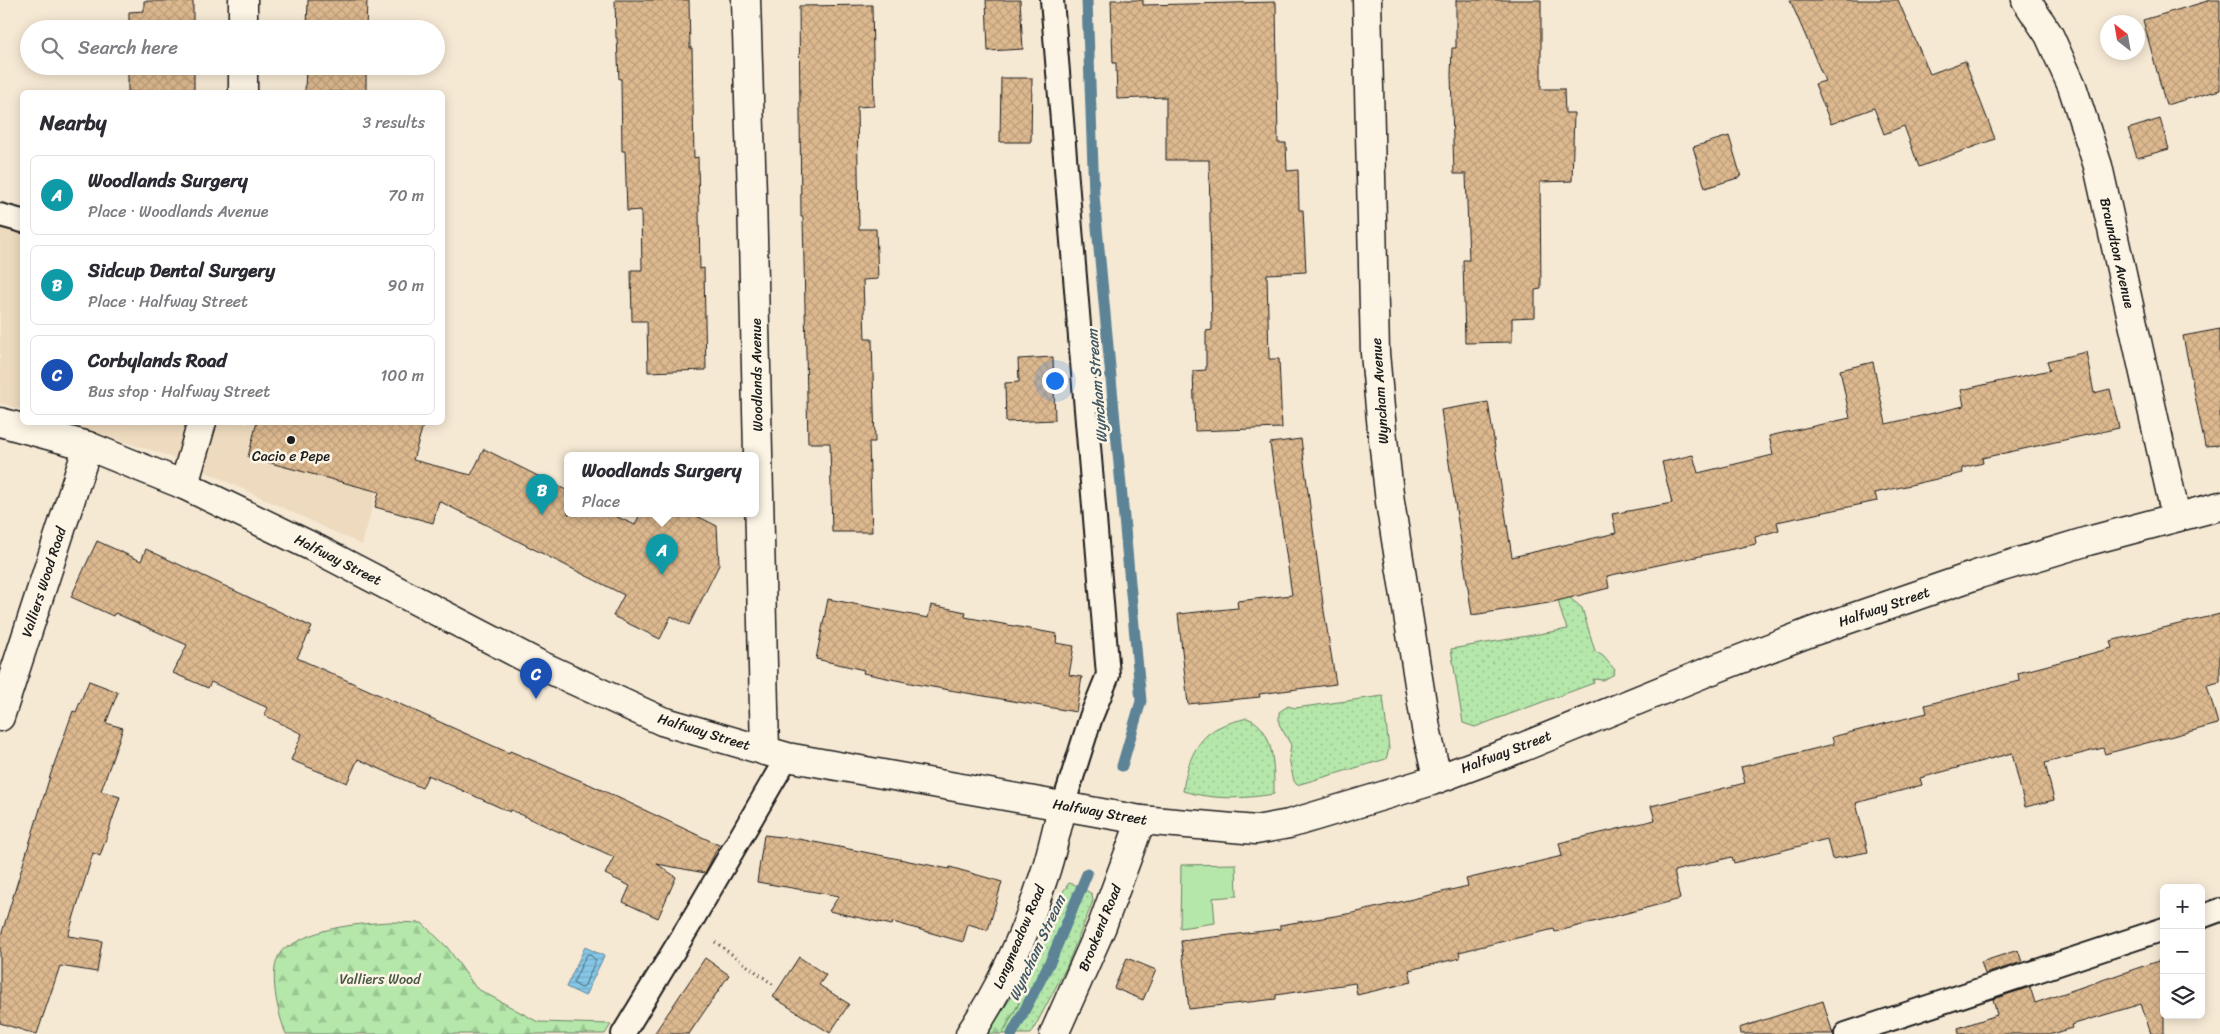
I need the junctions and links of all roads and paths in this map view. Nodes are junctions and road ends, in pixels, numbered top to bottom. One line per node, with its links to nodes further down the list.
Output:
1 (243, 0): 6 (street)
2 (746, 0): 18 (street, Woodlands Avenue)
3 (1052, 0): 20 (lane)
4 (1367, 0): 19 (street, Wyncham Avenue)
5 (2026, 0): 16 (street, Braundton Avenue)
6 (243, 20)
7 (243, 75): 8 (street)
8 (243, 90)
9 (0, 215): 10 (lane)
10 (20, 220)
11 (0, 422): 13 (street, Halfway Street)
12 (201, 425): 14 (street)
13 (88, 446): 14 (street, Halfway Street); 17 (street, Valliers Wood Road)
14 (184, 485): 18 (street, Halfway Street)
15 (2220, 506): 16 (street, Halfway Street)
16 (2176, 517): 19 (street, Halfway Street)
17 (0, 717)
18 (776, 754): 20 (street, Halfway Street); 24 (lane)
19 (1437, 778): 21 (street, Halfway Street)
20 (1063, 806): 21 (street, Halfway Street); 28 (street, Longmeadow Road)
21 (1141, 820): 29 (street, Brookend Road)
22 (2220, 910): 23 (lane)
23 (2205, 916)
24 (690, 924): 26 (path); 27 (lane)
25 (2160, 930): 30 (lane)
26 (775, 986)
27 (623, 1034)
28 (970, 1034)
29 (1054, 1034)
30 (1846, 1034)

